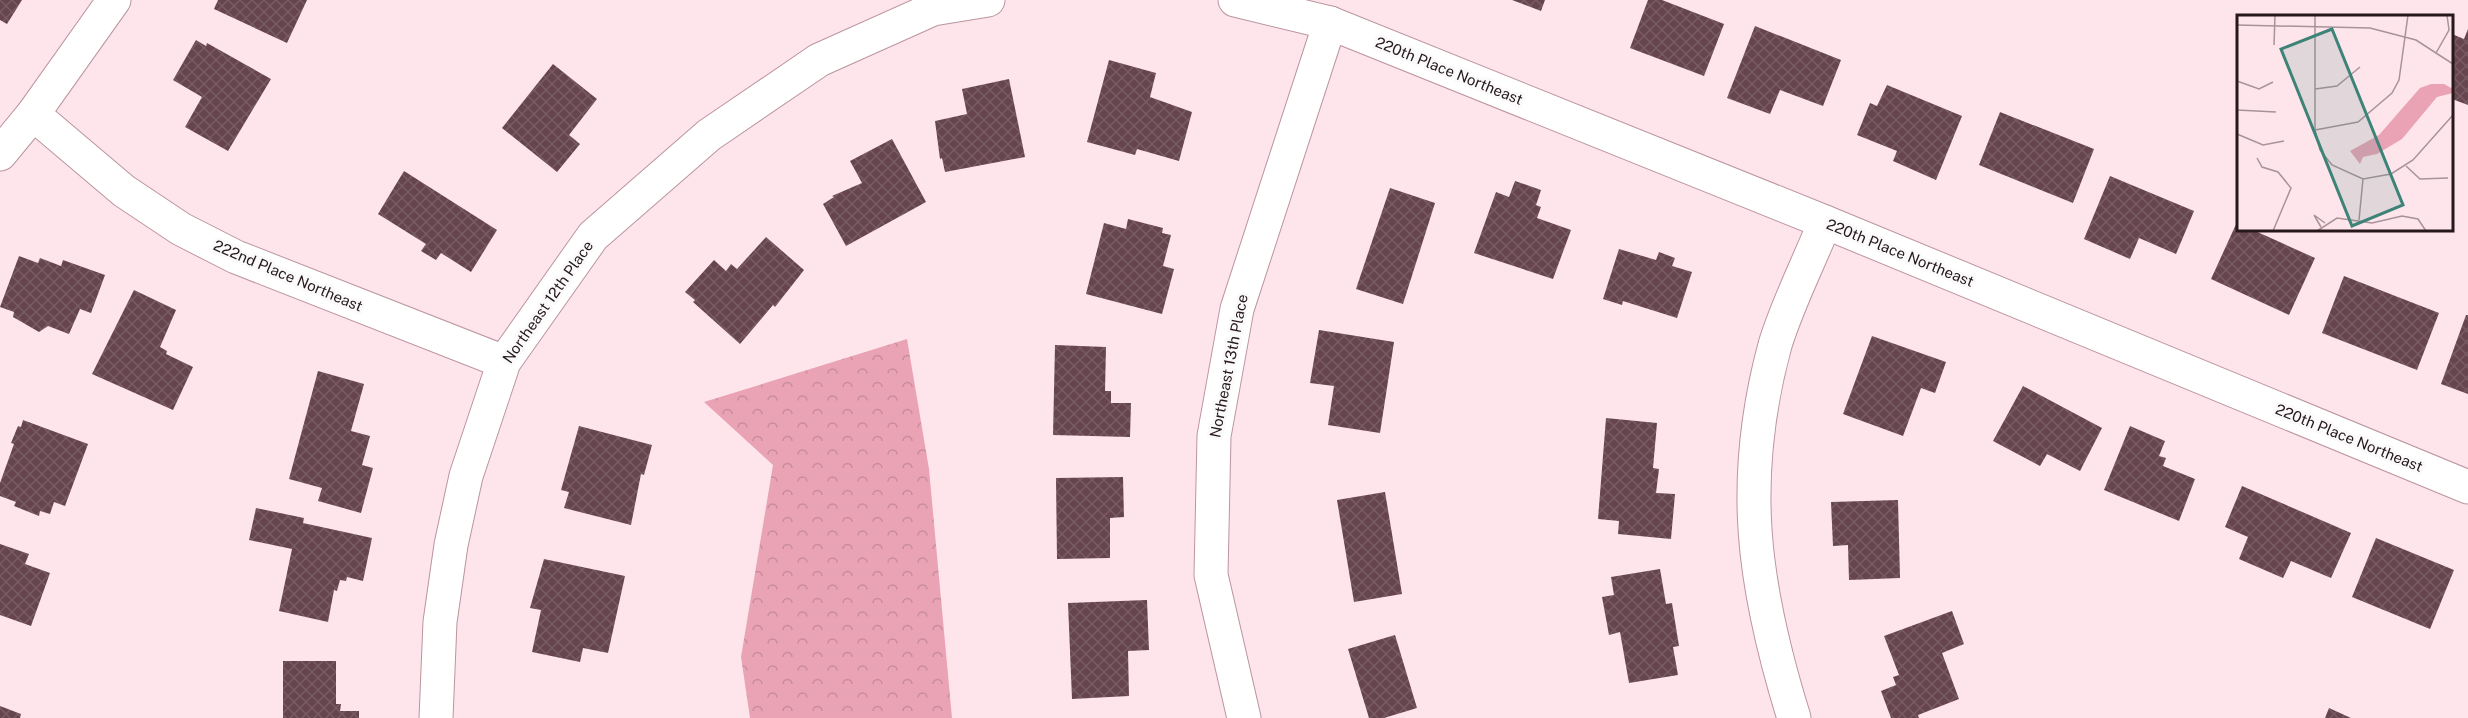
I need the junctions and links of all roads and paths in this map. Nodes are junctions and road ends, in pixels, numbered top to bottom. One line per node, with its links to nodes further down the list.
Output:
1 (114, 0): 5 (street)
2 (988, 0): 8 (street, Northeast 12th Place)
3 (1235, 0): 4 (street)
4 (1330, 23): 7 (street, 220th Place Northeast); 11 (street, Northeast 13th Place)
5 (33, 114): 6 (street); 8 (street, 222nd Place Northeast)
6 (0, 154)
7 (1826, 222): 9 (street, 220th Place Northeast); 12 (street)
8 (504, 362): 10 (street, Northeast 12th Place)
9 (2468, 487)
10 (436, 718)
11 (1244, 718)
12 (1794, 718)

